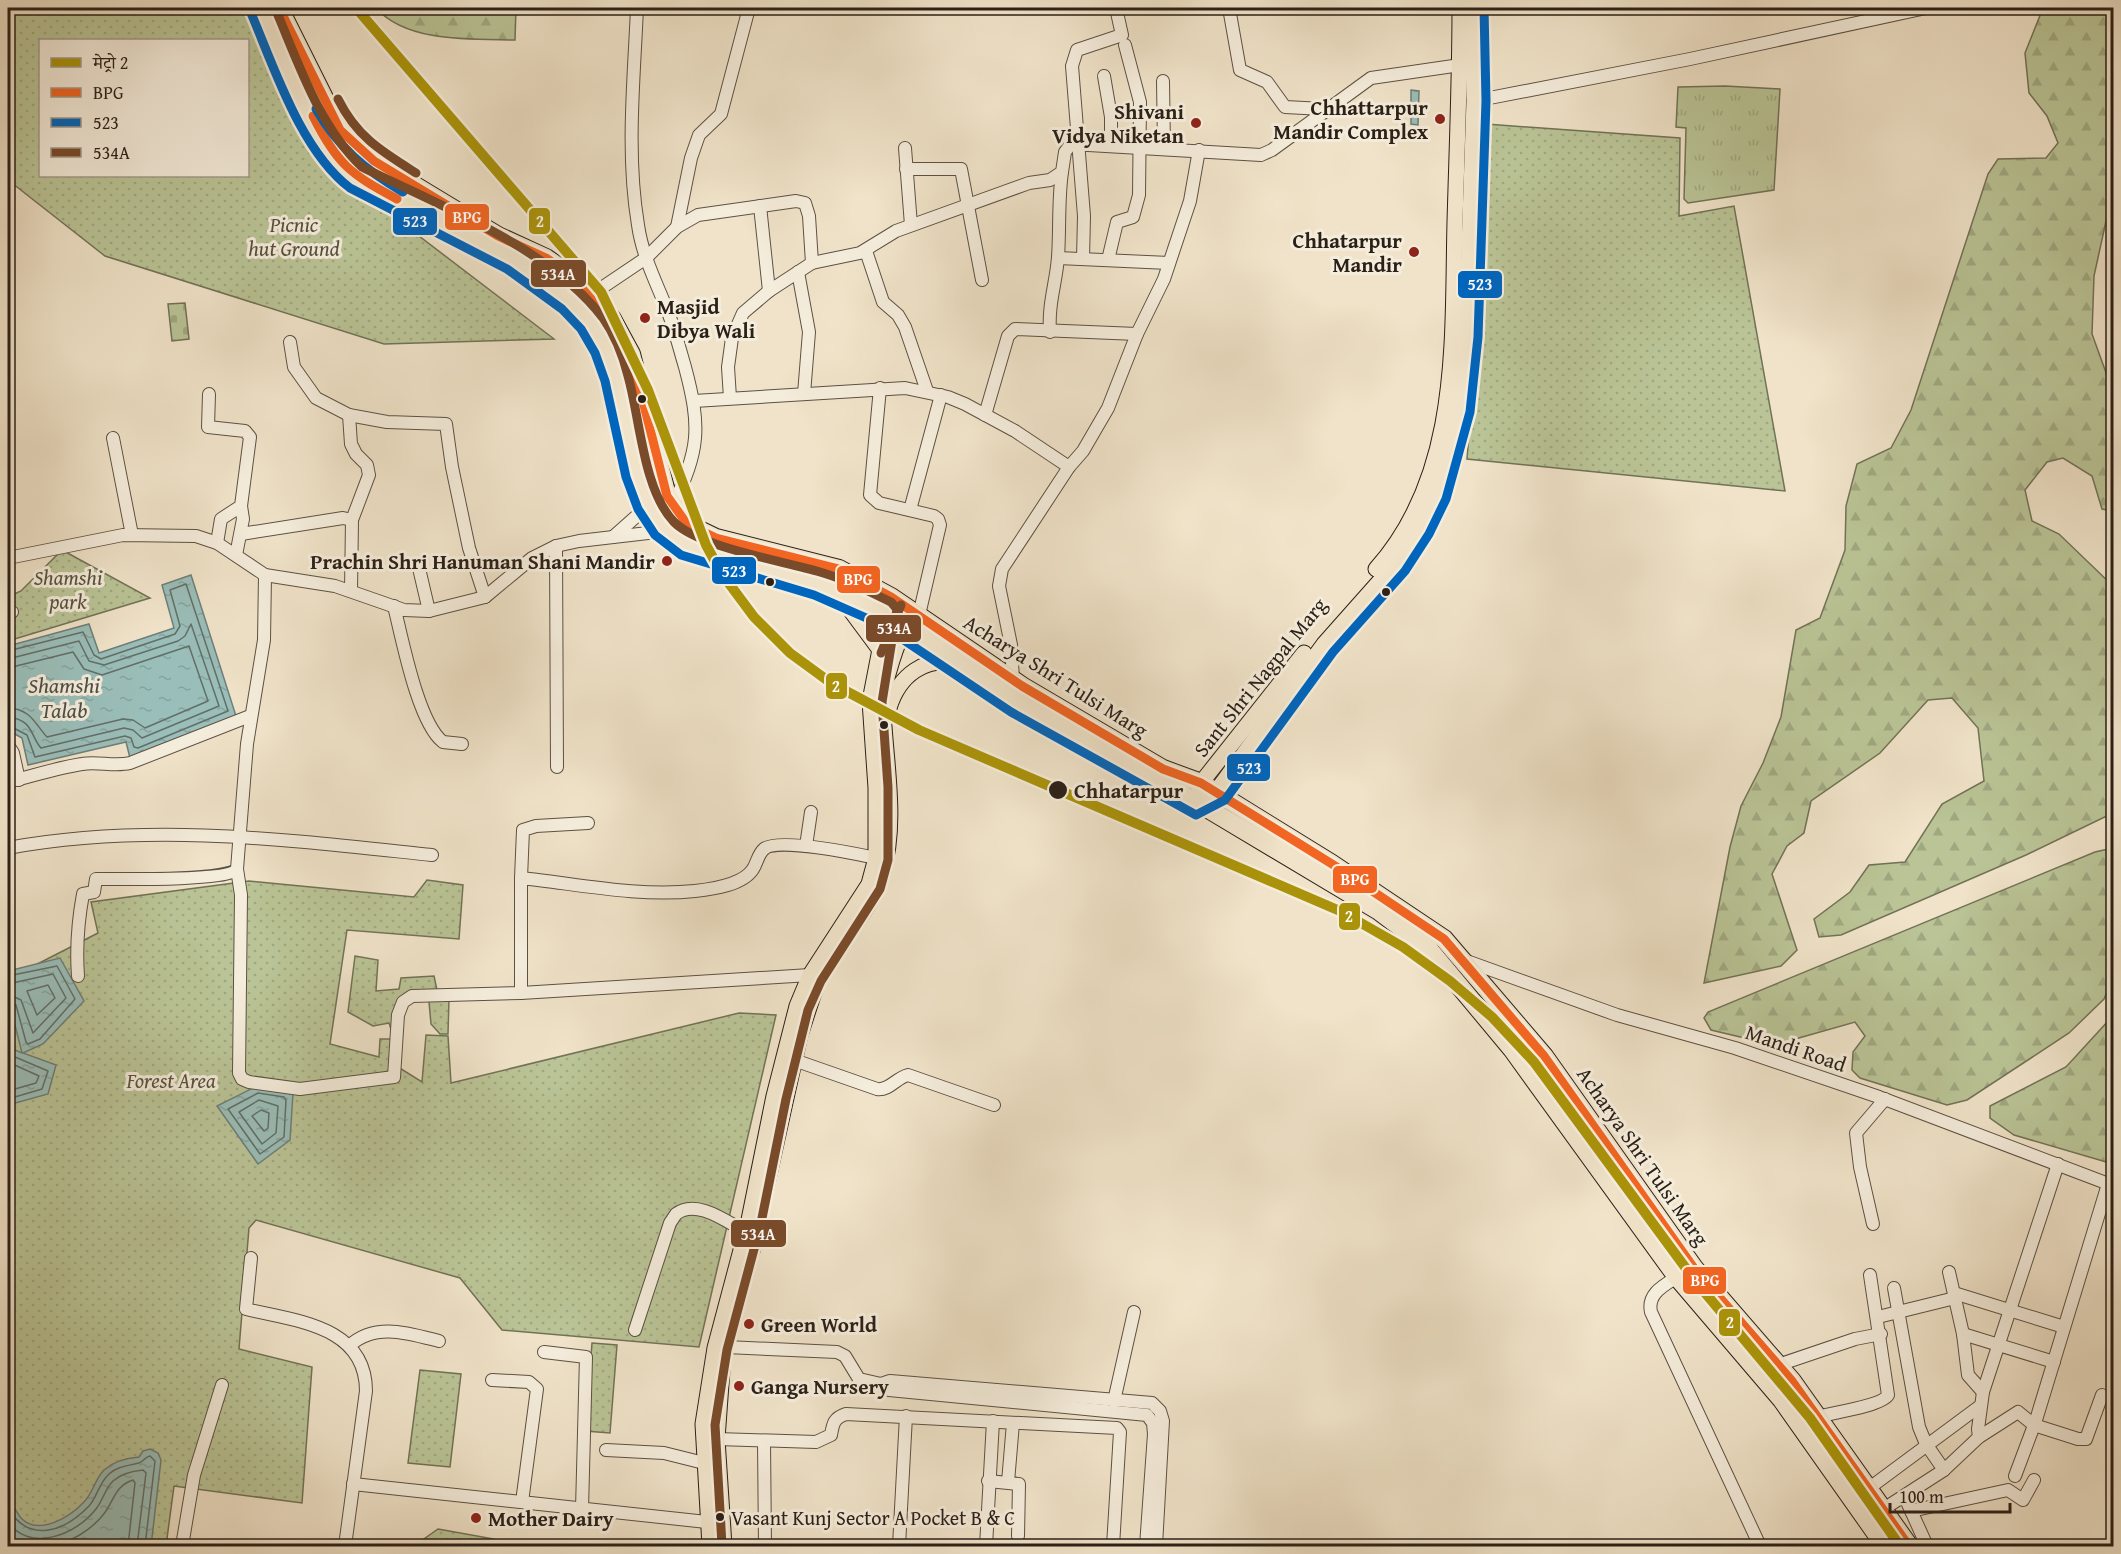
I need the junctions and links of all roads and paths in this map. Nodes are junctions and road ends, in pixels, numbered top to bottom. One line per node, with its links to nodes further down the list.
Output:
1 (262, 8): 54 (highway)
2 (637, 8): 29 (street)
3 (749, 8): 27 (street)
4 (1116, 8): 16 (street)
5 (1229, 8): 15 (street)
6 (1460, 8): 11 (main road, Sant Shri Nagpal Marg)
7 (1472, 8): 11 (main road, Sant Shri Nagpal Marg)
8 (1926, 8): 14 (street)
9 (281, 10): 39 (highway)
10 (1125, 45): 19 (street)
11 (1466, 64): 14 (main road, Sant Shri Nagpal Marg); 15 (street); 38 (main road, Sant Shri Nagpal Marg)
12 (1104, 76): 17 (street)
13 (1163, 81): 20 (street)
14 (1474, 101): 38 (main road, Sant Shri Nagpal Marg)
15 (1324, 109): 21 (street)
16 (1079, 142): 17 (street); 23 (street); 31 (street)
17 (1111, 146): 19 (street)
18 (905, 148): 22 (street)
19 (1140, 148): 20 (street); 32 (street)
20 (1164, 148): 21 (street)
21 (1199, 150): 34 (street)
22 (906, 169): 24 (street); 26 (street)
23 (1062, 172): 24 (street); 30 (street)
24 (966, 204): 26 (street); 36 (street)
25 (760, 207): 27 (street); 33 (street); 37 (street)
26 (911, 225): 28 (street)
27 (677, 227): 29 (street)
28 (866, 251): 33 (street); 44 (street)
29 (646, 258): 39 (street); 49 (street)
30 (1058, 258): 31 (street); 40 (street)
31 (1083, 259): 32 (street)
32 (1108, 260): 34 (street)
33 (812, 263): 35 (street)
34 (1169, 263): 41 (street)
35 (798, 272): 37 (street); 46 (street)
36 (982, 280)
37 (769, 291): 48 (street)
38 (1460, 294): 85 (main road, Sant Shri Nagpal Marg)
39 (591, 295): 56 (highway)
40 (1050, 332): 41 (street); 51 (street)
41 (1137, 334): 53 (street)
42 (290, 342): 50 (street)
43 (880, 388): 44 (street); 46 (street); 57 (street)
44 (927, 392): 47 (street)
45 (209, 394): 55 (street)
46 (804, 394): 48 (street)
47 (941, 395): 51 (street); 57 (street)
48 (730, 398): 49 (street)
49 (694, 401): 56 (street)
50 (349, 415): 58 (street); 71 (street)
51 (985, 415): 53 (street)
52 (113, 438): 60 (street)
53 (1069, 467): 78 (street)
54 (649, 505): 59 (highway); 62 (street)
55 (241, 506): 61 (street); 63 (street)
56 (672, 507): 72 (highway)
57 (910, 510): 75 (street)
58 (352, 520): 61 (street); 70 (street)
59 (665, 531): 62 (street); 69 (highway)
60 (132, 534): 63 (street); 66 (street)
61 (241, 534): 65 (street)
62 (612, 538): 64 (street)
63 (217, 543): 65 (street)
64 (556, 546): 71 (street); 83 (street)
65 (236, 555): 68 (street)
66 (8, 558)
67 (418, 564): 74 (street)
68 (265, 575): 70 (street); 79 (street)
69 (836, 590): 72 (highway); 76 (main road)
70 (351, 591): 73 (street)
71 (485, 597): 74 (street)
72 (889, 605): 75 (highway); 76 (main road)
73 (394, 606): 74 (street); 81 (street)
74 (429, 611)
75 (912, 617): 77 (highway, Acharya Shri Tulsi Marg); 78 (highway, Acharya Shri Tulsi Marg); 80 (main road)
76 (880, 650): 93 (main road)
77 (959, 663): 80 (main road); 86 (highway, Acharya Shri Tulsi Marg)
78 (1012, 679): 85 (highway, Acharya Shri Tulsi Marg)
79 (250, 716): 84 (street); 89 (street)
80 (885, 722): 101 (main road)
81 (462, 744)
82 (8, 745): 84 (street)
83 (557, 767)
84 (13, 781)
85 (1208, 788): 86 (main road, Sant Shri Nagpal Marg); 96 (highway, Acharya Shri Tulsi Marg)
86 (1196, 803): 97 (highway, Acharya Shri Tulsi Marg)
87 (812, 812): 90 (street)
88 (588, 823): 95 (street)
89 (239, 835): 91 (street); 92 (street); 94 (street)
90 (807, 846): 93 (street); 95 (street)
91 (8, 849)
92 (432, 855)
93 (876, 858): 98 (main road)
94 (237, 869): 99 (street); 100 (street)
95 (521, 879): 100 (street)
96 (1463, 958): 97 (street); 102 (street, Mandi Road); 128 (highway, Acharya Shri Tulsi Marg)
97 (1445, 966): 111 (highway, Acharya Shri Tulsi Marg)
98 (810, 975): 100 (street); 107 (main road)
99 (78, 976)
100 (521, 993)
101 (794, 1060): 103 (street); 125 (main road)
102 (1885, 1099): 104 (street, Mandi Road); 106 (street)
103 (994, 1105)
104 (2058, 1164): 105 (street, Mandi Road); 114 (street)
105 (2111, 1185): 118 (street)
106 (1873, 1224)
107 (746, 1232): 119 (street); 146 (main road)
108 (251, 1258): 123 (street)
109 (1949, 1272): 113 (street)
110 (1870, 1275): 117 (street)
111 (1674, 1278): 172 (street); 173 (street); 174 (highway, Acharya Shri Tulsi Marg)
112 (1894, 1288): 116 (street)
113 (1954, 1295): 114 (street); 116 (street); 121 (street)
114 (2010, 1310): 118 (street); 124 (street)
115 (1134, 1312): 134 (street)
116 (1897, 1312): 117 (street); 144 (street)
117 (1878, 1317): 120 (street)
118 (2064, 1327): 127 (street)
119 (635, 1330)
120 (1881, 1334): 128 (street); 137 (street)
121 (1964, 1334): 124 (street); 132 (street)
122 (439, 1341): 123 (street)
123 (349, 1346): 152 (street)
124 (2000, 1346): 127 (street); 132 (street)
125 (726, 1347): 131 (street); 142 (main road)
126 (544, 1352): 156 (street)
127 (2054, 1362): 140 (street)
128 (1778, 1365): 137 (highway, Acharya Shri Tulsi Marg)
129 (492, 1380): 155 (street)
130 (222, 1384): 162 (street)
131 (881, 1384): 134 (street); 170 (street)
132 (1983, 1392): 135 (street)
133 (2102, 1395): 140 (street)
134 (1114, 1401): 171 (street)
135 (1980, 1406): 141 (street); 144 (street)
136 (906, 1416): 138 (street); 143 (street); 167 (street)
137 (1816, 1417): 153 (highway, Acharya Shri Tulsi Marg)
138 (993, 1421): 139 (street); 150 (street)
139 (1013, 1422): 151 (street); 169 (street)
140 (2034, 1425): 141 (street); 148 (street)
141 (1979, 1437): 147 (street)
142 (717, 1439): 143 (street); 159 (main road)
143 (765, 1441): 166 (street)
144 (1926, 1444): 147 (street); 153 (street)
145 (606, 1450): 146 (street)
146 (704, 1463): 159 (main road)
147 (1944, 1470): 154 (street)
148 (2015, 1476)
149 (2034, 1480): 158 (street)
150 (988, 1481): 151 (street); 168 (street)
151 (1008, 1482): 160 (street)
152 (353, 1484): 155 (street); 163 (street)
153 (1868, 1489): 157 (highway, Acharya Shri Tulsi Marg)
154 (1905, 1497): 157 (street); 158 (street)
155 (522, 1502): 156 (street)
156 (582, 1509): 159 (street)
157 (1882, 1510): 161 (highway, Acharya Shri Tulsi Marg)
158 (1911, 1511): 175 (street)
159 (716, 1523): 164 (main road); 165 (main road)
160 (1018, 1536)
161 (1900, 1543)
162 (182, 1546)
163 (345, 1546)
164 (710, 1546)
165 (724, 1546)
166 (765, 1546)
167 (899, 1546)
168 (986, 1546)
169 (1113, 1546)
170 (1146, 1546)
171 (1156, 1546)
172 (1760, 1546)
173 (1880, 1546)
174 (1885, 1546)
175 (1927, 1546)

